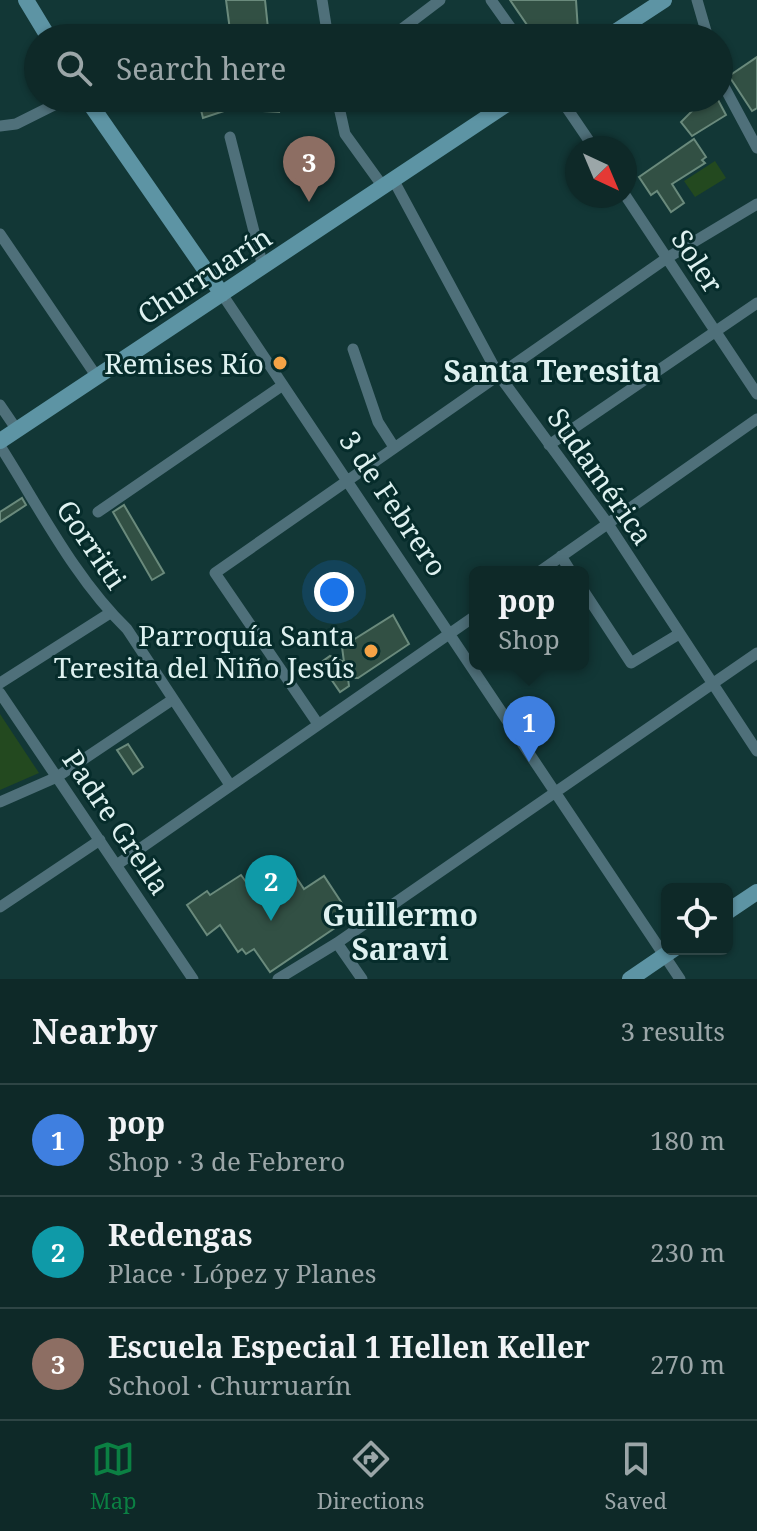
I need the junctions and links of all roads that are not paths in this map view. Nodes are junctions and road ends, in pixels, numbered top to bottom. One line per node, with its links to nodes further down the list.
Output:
1 (26, 0): 7 (main road)
2 (322, 0): 8 (street)
3 (440, 0): 9 (street)
4 (491, 0): 10 (street)
5 (664, 0): 11 (main road)
6 (697, 0): 12 (street)
7 (41, 24)
8 (326, 24)
9 (408, 24)
10 (508, 24)
11 (627, 24)
12 (704, 24)
13 (733, 103): 22 (street)
14 (40, 112): 19 (street)
15 (96, 112): 29 (main road, 3 de Febrero)
16 (340, 112): 23 (street, Sudamérica)
17 (495, 112): 23 (main road, Churruarín)
18 (570, 112): 20 (street)
19 (0, 126)
20 (586, 136)
21 (230, 137): 28 (street)
22 (757, 148)
23 (389, 184): 28 (main road, Churruarín); 33 (street, Sudamérica)
24 (757, 204): 27 (street)
25 (634, 208): 27 (street, Soler)
26 (0, 234): 34 (street)
27 (667, 258): 31 (street, Soler); 33 (street)
28 (263, 267): 29 (main road, Churruarín)
29 (222, 294): 34 (main road, Churruarín); 35 (street, 3 de Febrero)
30 (757, 303): 31 (street)
31 (714, 332): 36 (street, Soler); 41 (street)
32 (353, 349): 42 (street)
33 (498, 374): 41 (street, Sudamérica); 42 (street)
34 (97, 377): 39 (main road, Churruarín)
35 (283, 385): 43 (street, 3 de Febrero); 44 (street)
36 (757, 394)
37 (0, 405): 39 (street)
38 (757, 419): 45 (street)
39 (17, 430): 40 (main road, Churruarín)
40 (0, 444): 50 (street, Gorritti)
41 (549, 445): 45 (street, Sudamérica)
42 (394, 447): 43 (street)
43 (348, 480): 52 (street, 3 de Febrero); 61 (street)
44 (98, 512)
45 (608, 524): 46 (street); 53 (street, Sudamérica)
46 (561, 556): 47 (street); 48 (street)
47 (547, 566)
48 (567, 566)
49 (589, 599): 53 (street)
50 (110, 613): 57 (street); 60 (street, Gorritti)
51 (469, 620): 52 (street)
52 (449, 634): 55 (street, 3 de Febrero); 61 (street)
53 (679, 634): 58 (street, Sudamérica)
54 (757, 653): 58 (street)
55 (469, 664)
56 (473, 670): 65 (street, 3 de Febrero)
57 (0, 683)
58 (712, 684): 62 (street, Sudamérica); 65 (street)
59 (0, 693): 63 (street, Padre Grella)
60 (172, 700): 63 (street); 64 (street, Gorritti)
61 (318, 724): 64 (street)
62 (757, 751)
63 (57, 777): 66 (street); 67 (street, Padre Grella)
64 (230, 785): 68 (street)
65 (553, 790): 72 (street, 3 de Febrero); 73 (street)
66 (0, 802)
67 (100, 840): 68 (street, Padre Grella); 70 (street)
68 (118, 864): 76 (street, Padre Grella)
69 (757, 892): 71 (main road)
70 (0, 907)
71 (733, 908)
72 (661, 941)
73 (337, 943): 77 (street); 78 (street)
74 (665, 955): 79 (main road)
75 (670, 955): 80 (street, 3 de Febrero)
76 (193, 979)
77 (278, 979)
78 (362, 979)
79 (630, 979)
80 (680, 979)

